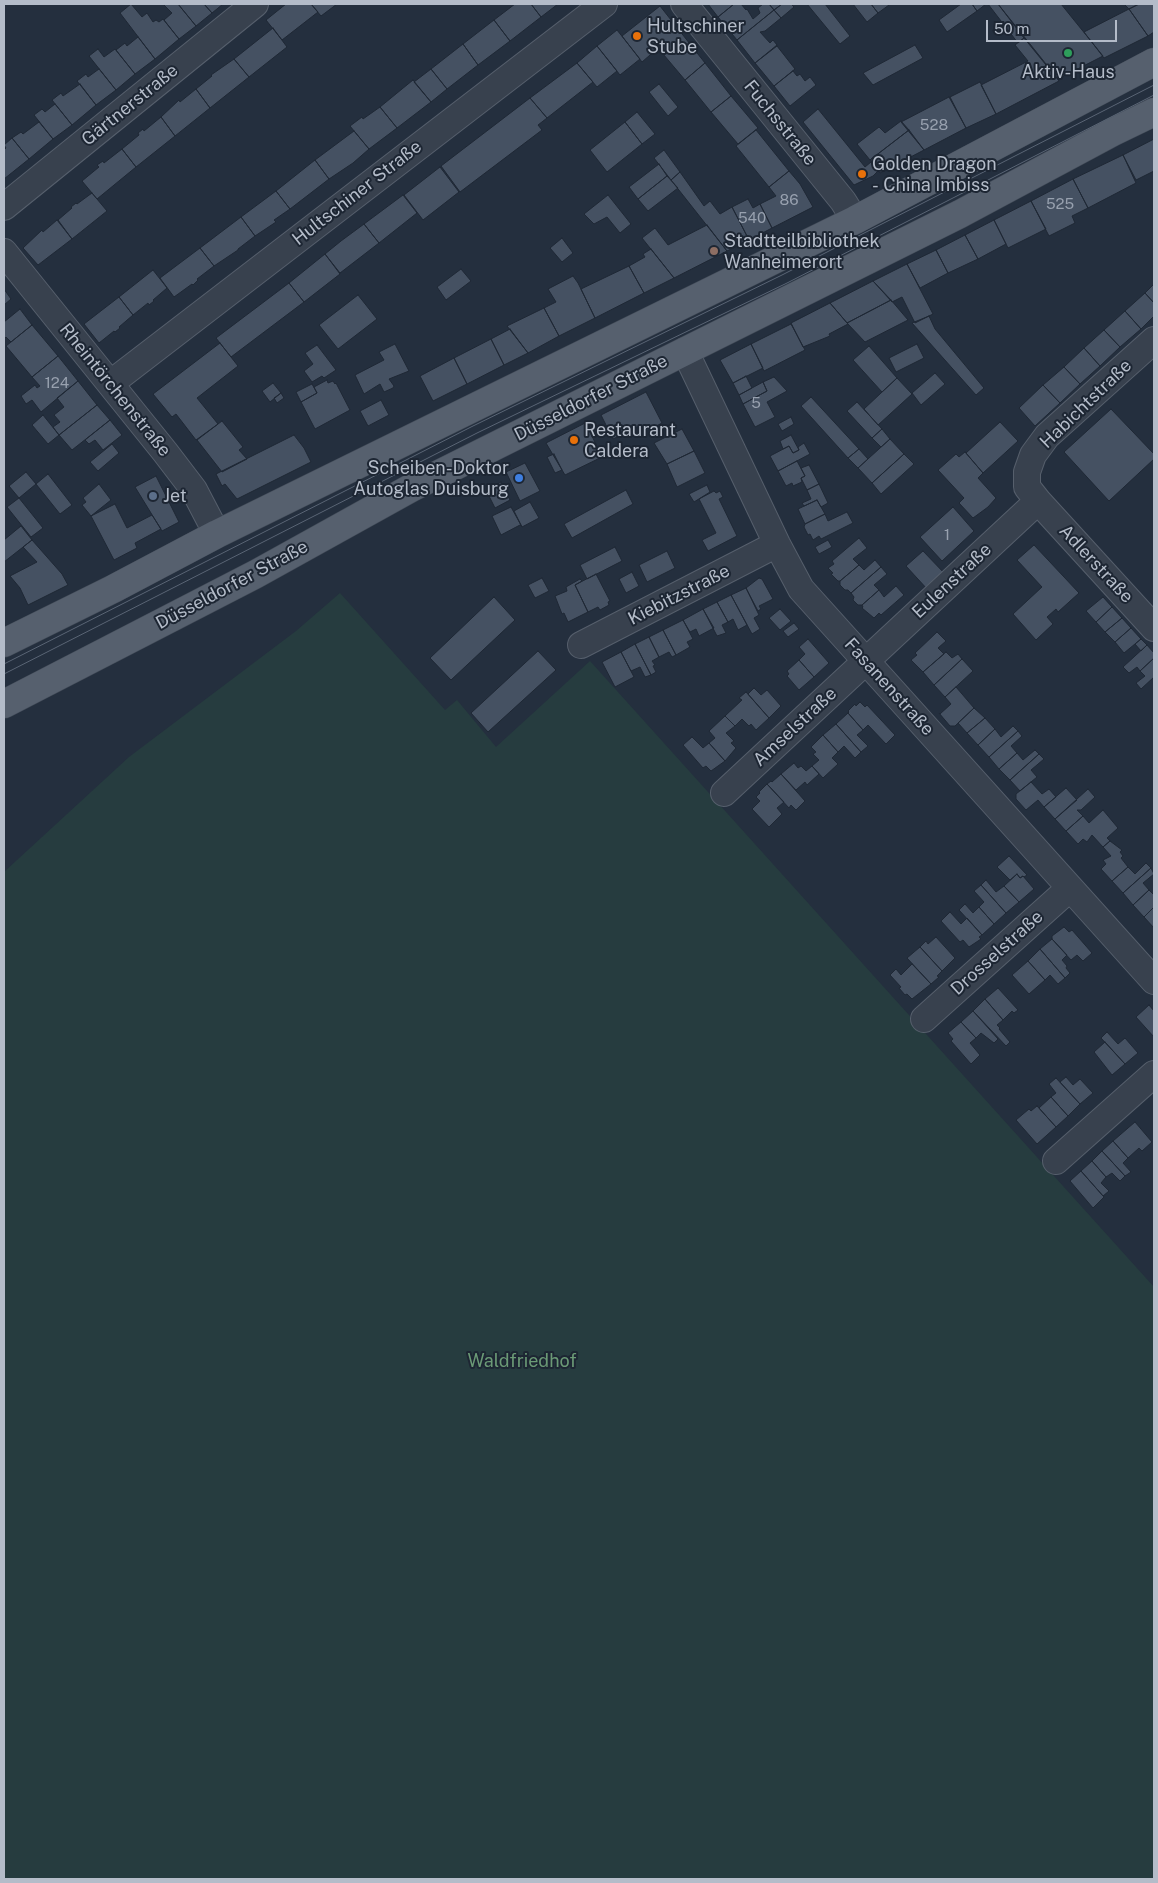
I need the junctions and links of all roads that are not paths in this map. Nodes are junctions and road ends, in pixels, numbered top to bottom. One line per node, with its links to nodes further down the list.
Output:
1 (255, 4): 6 (street, Gärtnerstraße)
2 (604, 4): 11 (street, Hultschiner Straße)
3 (684, 4): 7 (street, Fuchsstraße)
4 (1154, 62): 7 (main road)
5 (1154, 112): 10 (main road, Düsseldorfer Straße)
6 (4, 206)
7 (855, 220): 13 (main road)
8 (4, 252): 11 (street, Rheintörchenstraße)
9 (1154, 340): 12 (street, Habichtstraße)
10 (684, 351): 14 (street, Fasanenstraße); 19 (main road, Düsseldorfer Straße)
11 (110, 383): 13 (street, Rheintörchenstraße)
12 (1038, 501): 15 (street, Adlerstraße); 18 (street, Eulenstraße)
13 (218, 534): 16 (main road)
14 (777, 544): 17 (street, Kiebitzstraße); 18 (street, Fasanenstraße)
15 (1154, 628)
16 (4, 643)
17 (581, 645)
18 (866, 661): 20 (street, Amselstraße); 21 (street, Fasanenstraße)
19 (4, 704)
20 (724, 793)
21 (1070, 888): 22 (street, Fasanenstraße); 23 (street, Drosselstraße)
22 (1154, 981)
23 (924, 1019)
24 (1154, 1074): 25 (street)
25 (1056, 1161)

